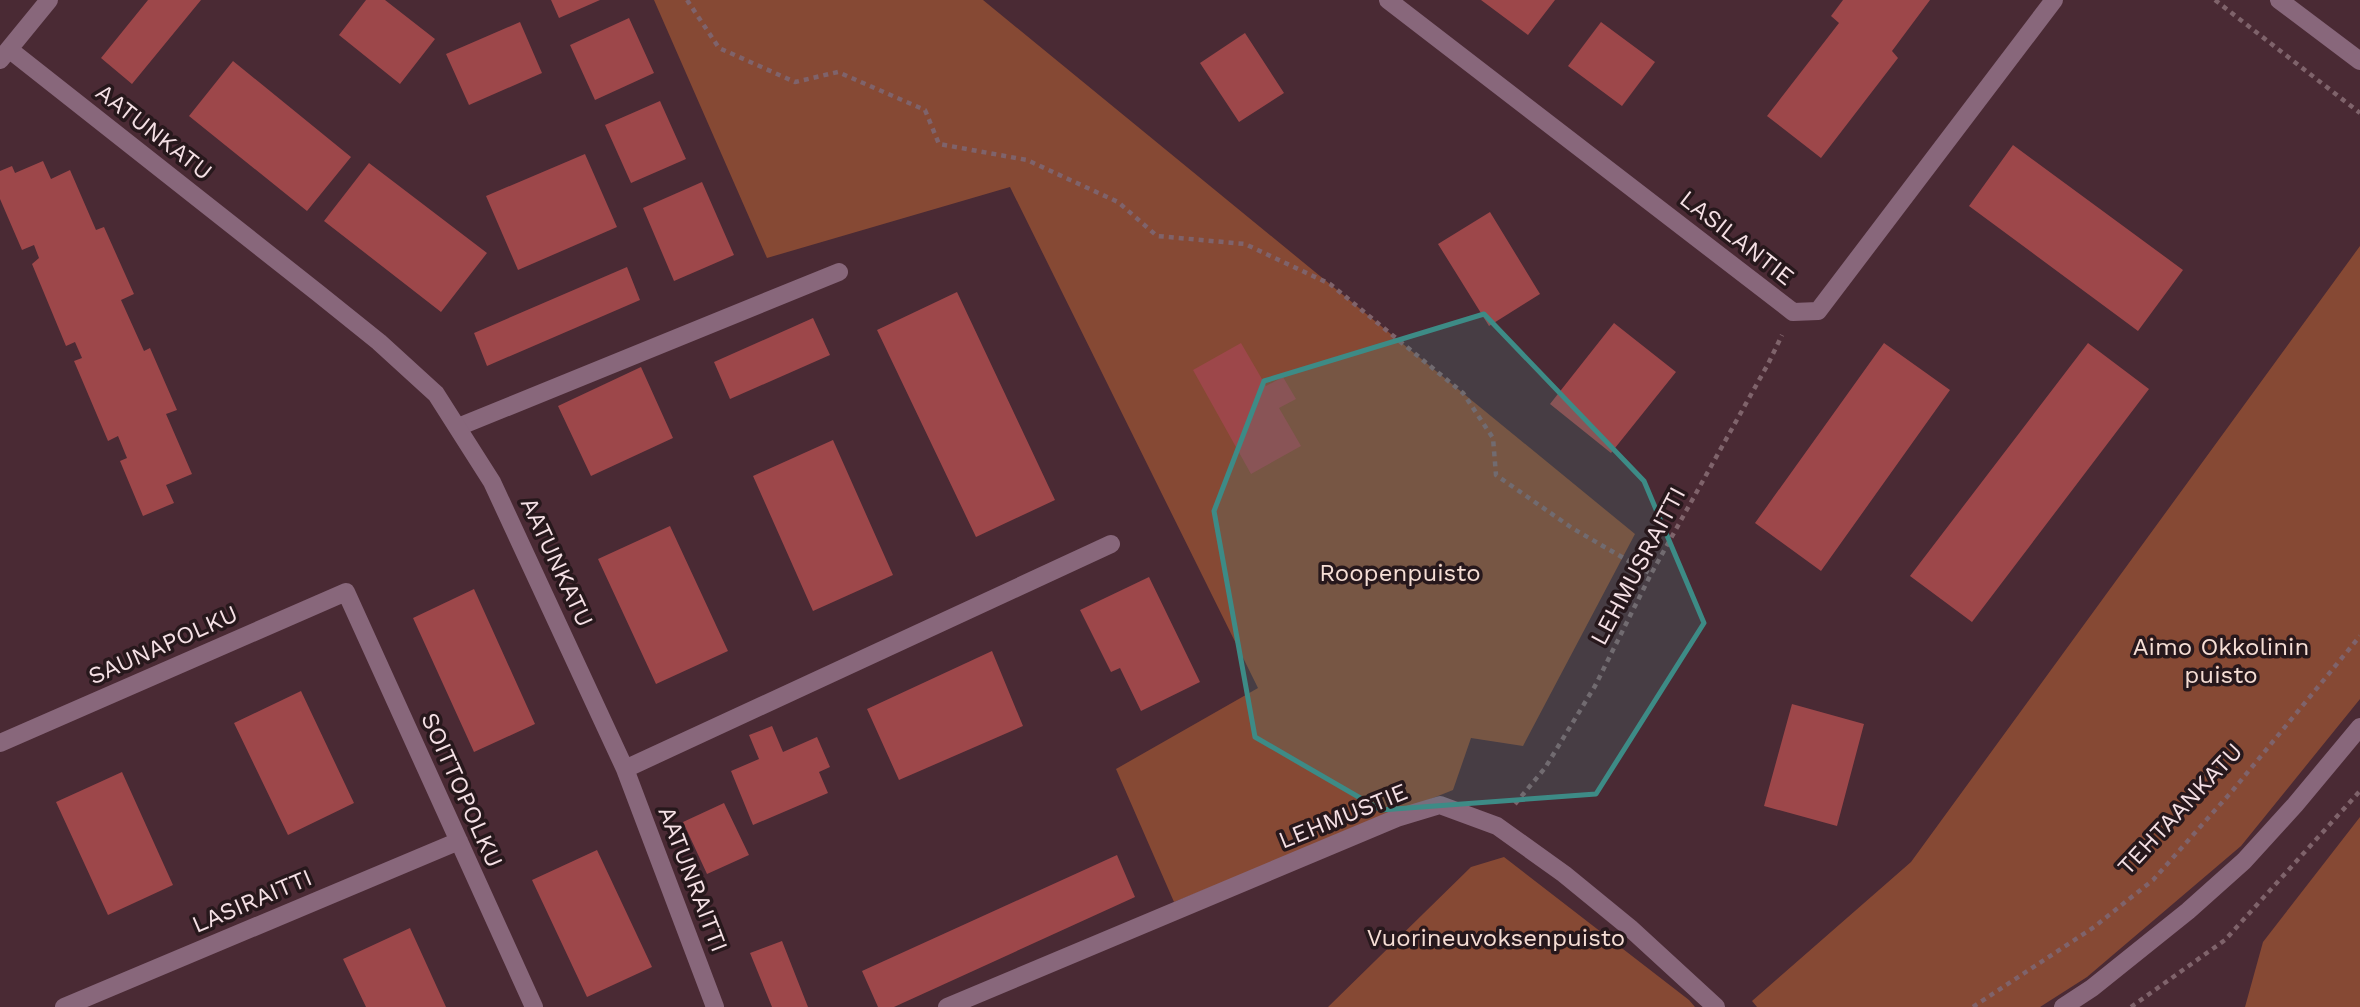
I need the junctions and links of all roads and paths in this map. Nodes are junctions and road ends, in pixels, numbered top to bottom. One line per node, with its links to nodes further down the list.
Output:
1 (50, 0): 7 (street)
2 (687, 0): 14 (path)
3 (1388, 0): 11 (street, LASILANTIE)
4 (2054, 0): 11 (street, LASILANTIE)
5 (2215, 0): 9 (path)
6 (2279, 0): 8 (street)
7 (5, 55): 12 (street, AATUNKATU)
8 (2360, 61)
9 (2360, 113)
10 (839, 272): 12 (street)
11 (1793, 312): 14 (path, LEHMUSRAITTI)
12 (458, 427): 19 (street, AATUNKATU)
13 (1111, 544): 19 (street)
14 (1651, 574): 21 (path, LEHMUSRAITTI)
15 (346, 592): 18 (street, SAUNAPOLKU); 22 (street, SOITTOPOLKU)
16 (2360, 636): 28 (path, TEHTAANKATU)
17 (2360, 727): 29 (street)
18 (0, 743)
19 (625, 769): 25 (street, AATUNRAITTI)
20 (2360, 791): 30 (path)
21 (1497, 826): 26 (street, LEHMUSTIE); 27 (street, LEHMUSTIE)
22 (459, 841): 23 (street, LASIRAITTI); 24 (street, SOITTOPOLKU)
23 (64, 1007)
24 (534, 1007)
25 (715, 1007)
26 (947, 1007)
27 (1716, 1007)
28 (1973, 1007)
29 (2063, 1007)
30 (2132, 1007)

